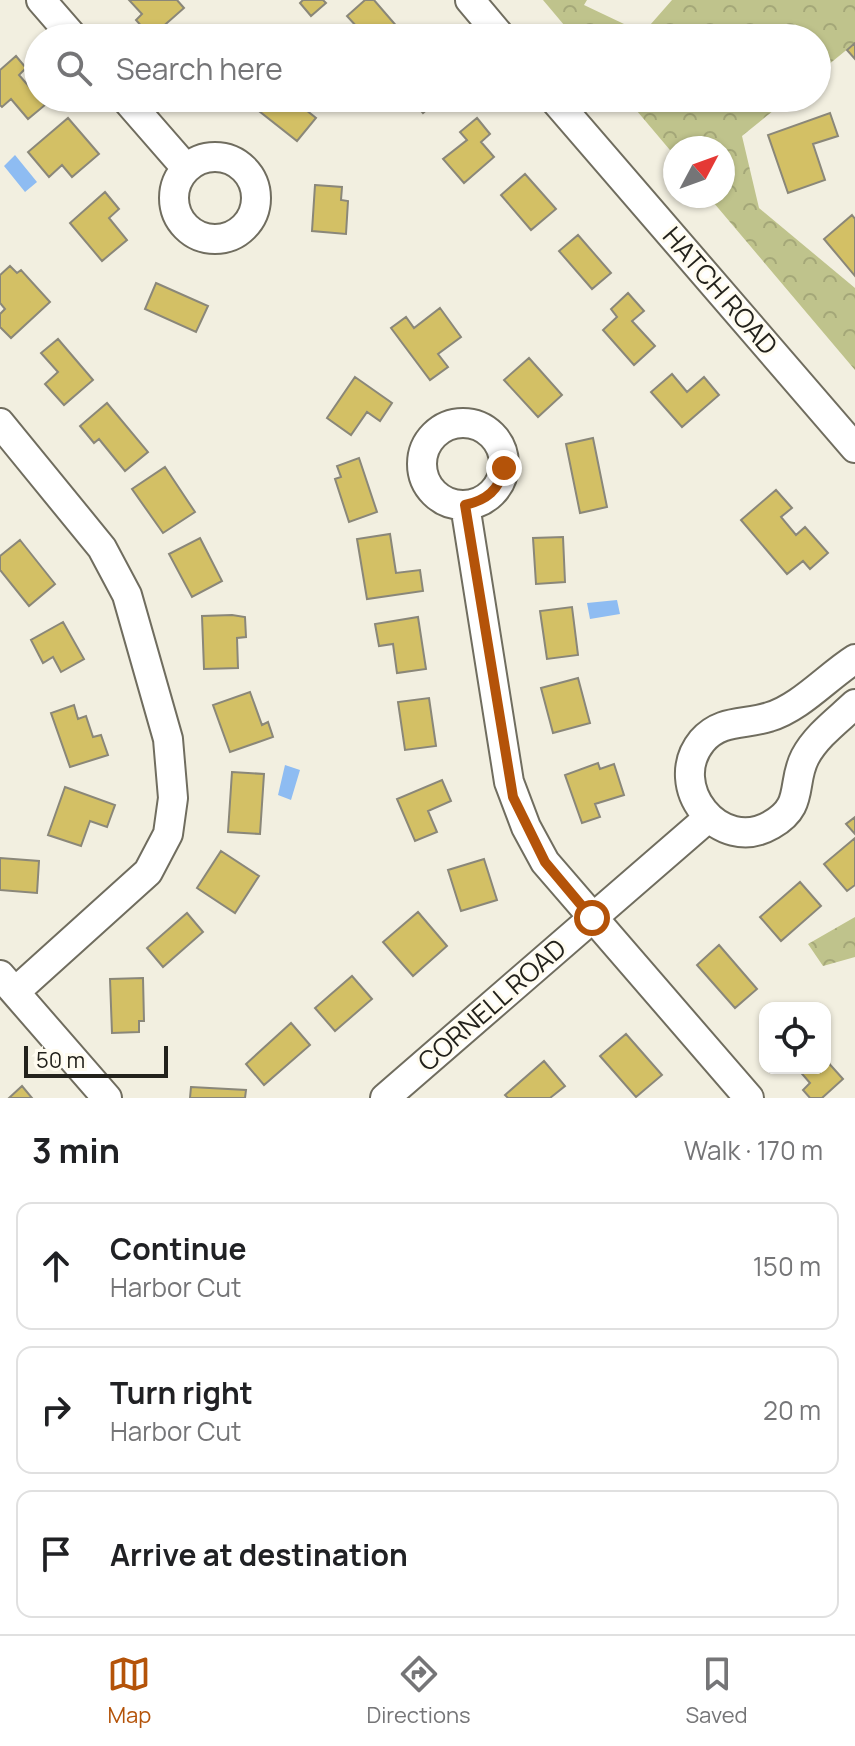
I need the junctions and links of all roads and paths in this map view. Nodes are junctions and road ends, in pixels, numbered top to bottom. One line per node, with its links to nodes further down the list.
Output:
1 (41, 0): 3 (street)
2 (470, 0): 4 (street)
3 (62, 24)
4 (490, 24)
5 (137, 112): 7 (street)
6 (565, 112): 9 (street, HATCH ROAD)
7 (186, 168)
8 (0, 423): 15 (street)
9 (855, 448)
10 (465, 505): 14 (street)
11 (855, 659): 13 (street)
12 (855, 704): 13 (street)
13 (708, 818): 14 (street, CORNELL ROAD)
14 (592, 918): 17 (street, CORNELL ROAD); 18 (street)
15 (7, 983): 16 (street)
16 (107, 1098)
17 (385, 1098)
18 (749, 1098)

